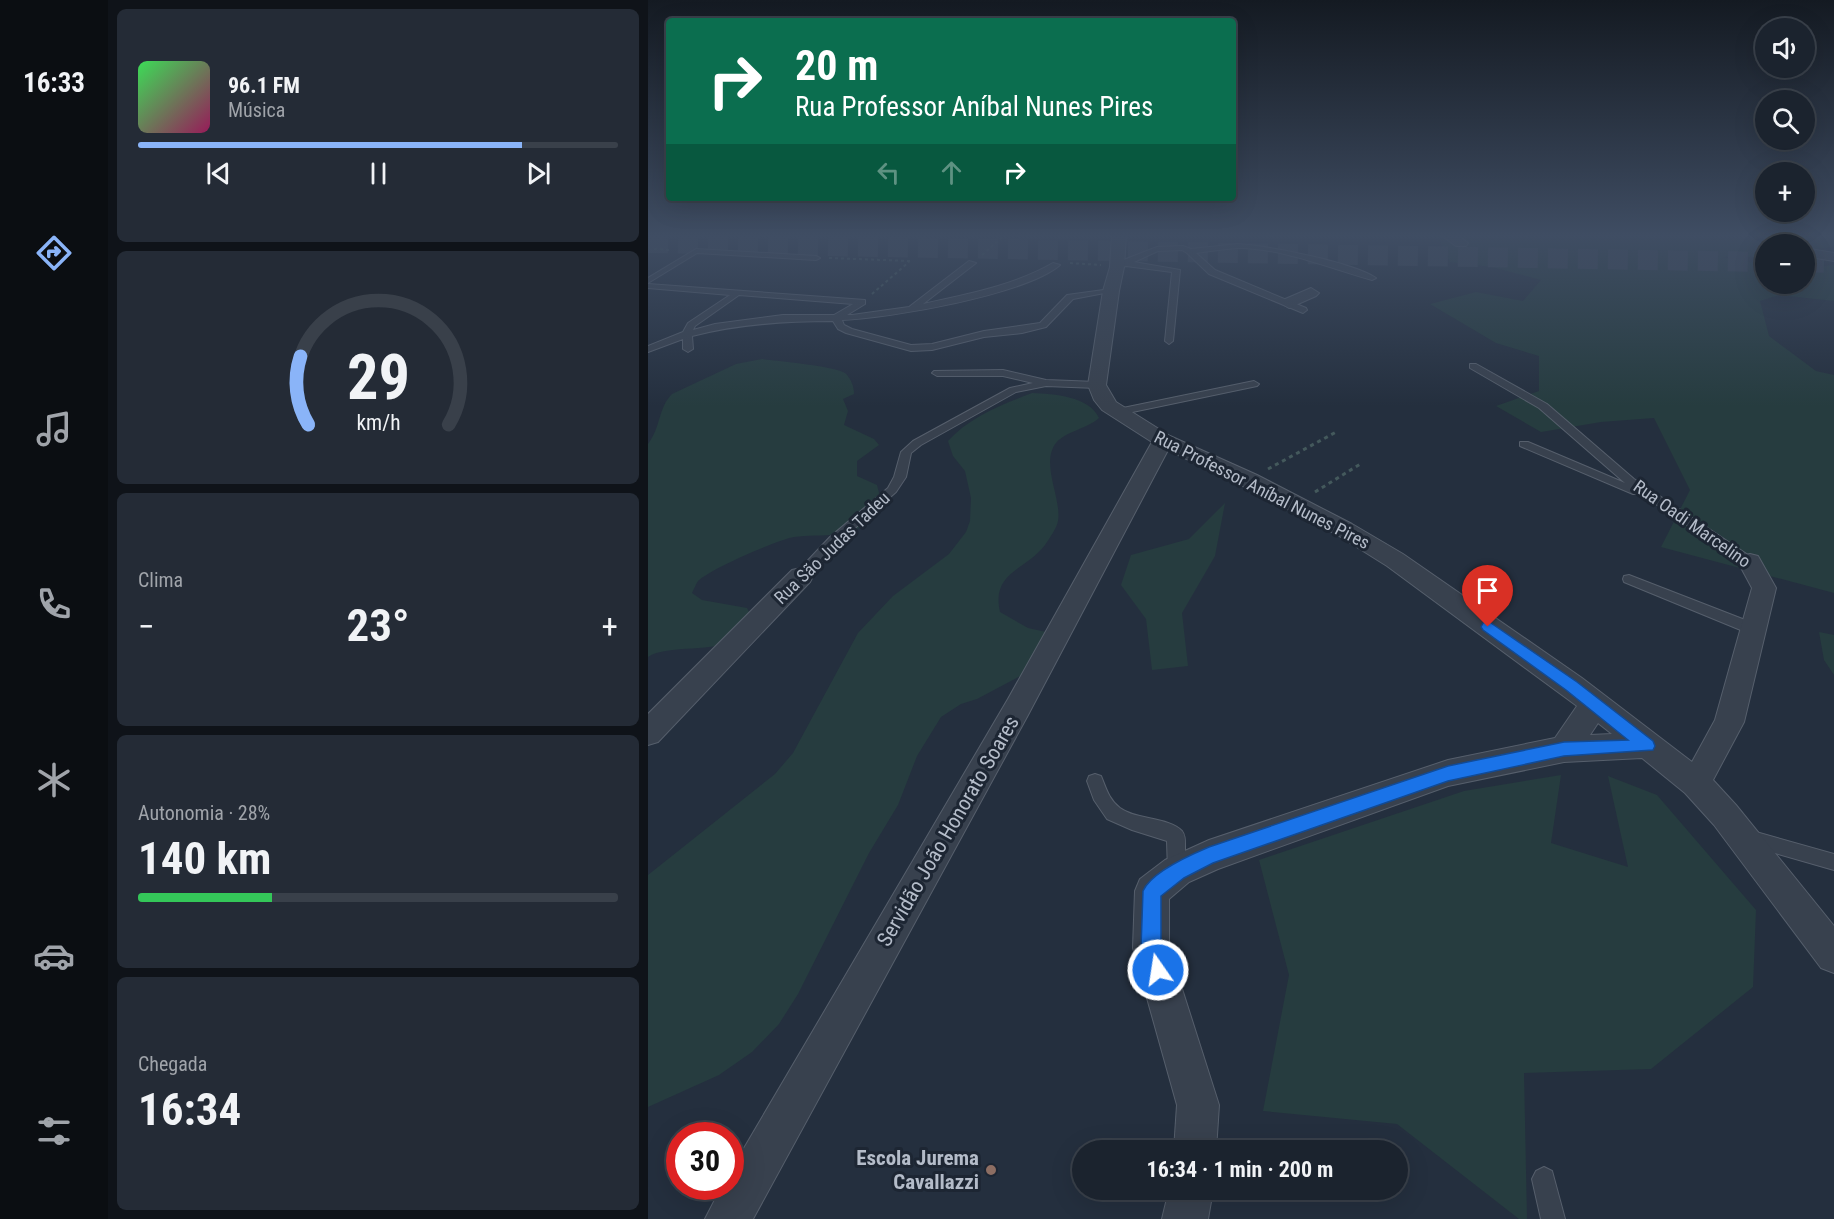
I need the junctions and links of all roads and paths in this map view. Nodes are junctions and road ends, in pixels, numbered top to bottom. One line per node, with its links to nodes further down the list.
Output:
1 (1111, 291): 25 (street)
2 (713, 292): 10 (lane)
3 (874, 292): 12 (path)
4 (934, 292): 14 (lane)
5 (984, 292): 14 (lane)
6 (1105, 292): 16 (lane)
7 (1174, 292): 18 (lane)
8 (1261, 292): 13 (lane)
9 (1311, 293): 13 (street)
10 (736, 294): 11 (lane); 17 (lane)
11 (814, 299): 12 (lane); 15 (lane)
12 (862, 302): 16 (lane)
13 (1296, 306)
14 (911, 309): 16 (lane)
15 (783, 318): 16 (lane); 17 (lane)
16 (836, 318)
17 (687, 334): 19 (lane); 20 (lane)
18 (1169, 341)
19 (648, 349)
20 (688, 349)
21 (1473, 366): 33 (lane, Rua Oadi Marcelino)
22 (937, 373): 23 (lane)
23 (1046, 383): 25 (lane, Rua São Judas Tadeu); 35 (lane, Rua São Judas Tadeu)
24 (1254, 384): 26 (lane)
25 (1096, 385): 26 (street, Rua Professor Aníbal Nunes Pires)
26 (1118, 412): 28 (street, Rua Professor Aníbal Nunes Pires)
27 (1338, 431): 31 (path)
28 (1163, 440): 31 (street, Rua Professor Aníbal Nunes Pires); 51 (street, Servidão João Honorato Soares)
29 (1524, 444): 33 (lane)
30 (1362, 462): 32 (path)
31 (1249, 480): 32 (street, Rua Professor Aníbal Nunes Pires)
32 (1296, 503): 38 (street, Rua Professor Aníbal Nunes Pires)
33 (1660, 503): 34 (lane, Rua Oadi Marcelino)
34 (1750, 562): 37 (street, Rua Oadi Marcelino)
35 (801, 576): 39 (street, Rua São Judas Tadeu)
36 (1629, 579): 37 (lane)
37 (1753, 629): 43 (street, Rua Oadi Marcelino)
38 (1594, 705): 40 (street, Rua Professor Aníbal Nunes Pires); 41 (street)
39 (648, 733)
40 (1647, 746): 41 (street); 43 (street, Rua Professor Aníbal Nunes Pires)
41 (1564, 749): 46 (street)
42 (1095, 782): 46 (lane)
43 (1696, 783): 44 (street, Rua Professor Aníbal Nunes Pires)
44 (1741, 835): 45 (lane); 47 (street, Rua Professor Aníbal Nunes Pires)
45 (1834, 862)
46 (1177, 872): 48 (street)
47 (1834, 955)
48 (1196, 1140)
49 (1544, 1179): 53 (lane)
50 (1189, 1200): 52 (street)
51 (728, 1219)
52 (1185, 1219)
53 (1553, 1219)

